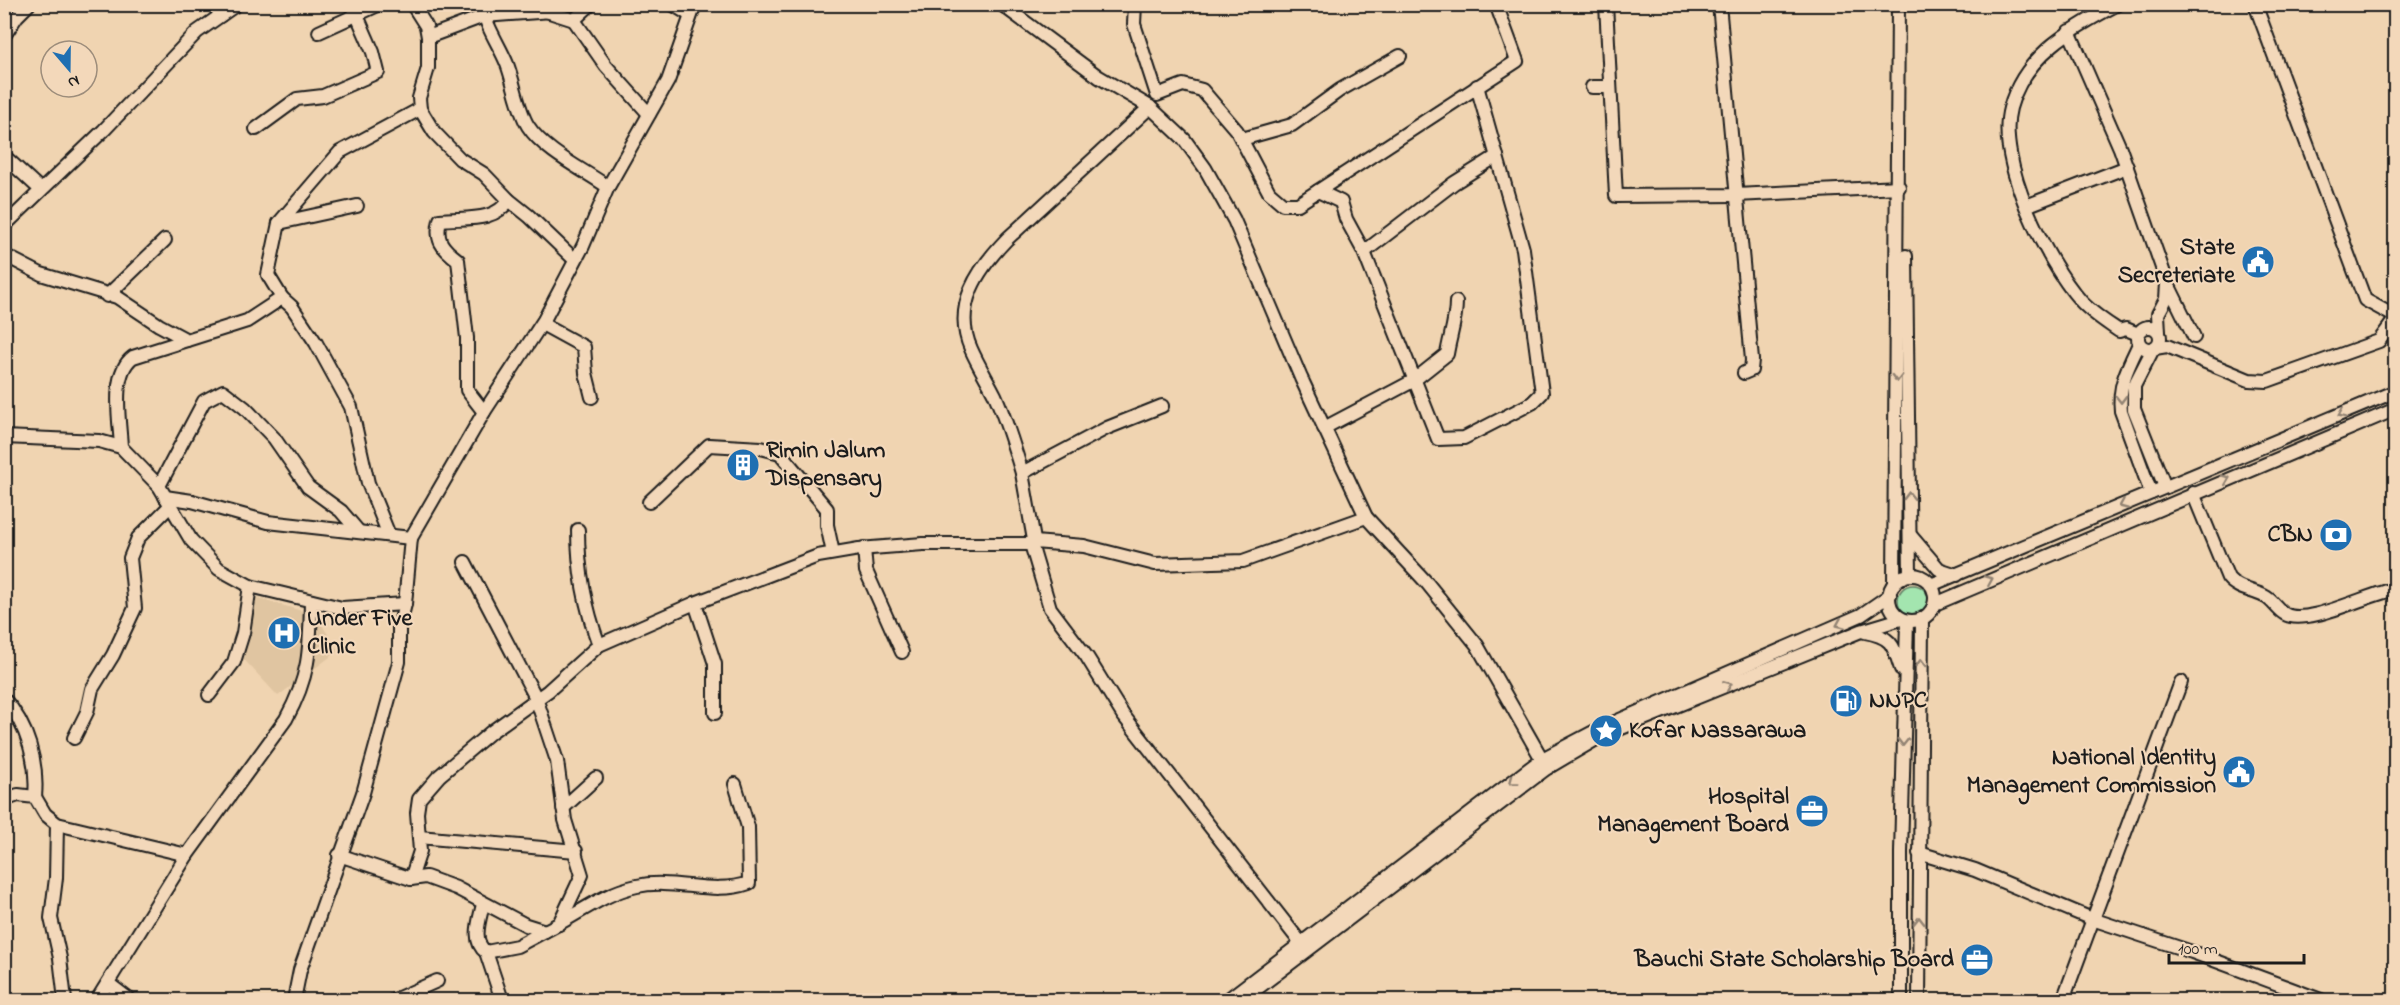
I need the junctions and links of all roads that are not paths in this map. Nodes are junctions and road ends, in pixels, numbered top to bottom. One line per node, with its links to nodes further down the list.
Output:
1 (29, 4): 26 (street)
2 (213, 4): 22 (street)
3 (237, 4): 22 (street)
4 (380, 4): 18 (street)
5 (412, 4): 27 (street)
6 (536, 4): 21 (street)
7 (591, 4): 23 (street)
8 (672, 4): 20 (street)
9 (1135, 4): 36 (street)
10 (1496, 4): 29 (street)
11 (1606, 4): 31 (street)
12 (1719, 4): 44 (street)
13 (1898, 4): 40 (street)
14 (1904, 4): 85 (street, one-way to 14)
15 (2118, 4): 24 (street)
16 (2255, 4): 59 (street)
17 (1003, 5): 32 (street)
18 (355, 10): 25 (street); 35 (street)
19 (483, 10): 21 (street); 27 (street); 41 (street)
20 (692, 10): 34 (street)
21 (552, 11): 23 (street)
22 (220, 15): 42 (street)
23 (574, 20): 34 (street)
24 (2069, 31): 39 (street); 47 (street)
25 (319, 32)
26 (4, 36)
27 (428, 37): 33 (street)
28 (1400, 56): 36 (street)
29 (1477, 86): 38 (street); 43 (street)
30 (1592, 87): 31 (street)
31 (1610, 87): 44 (street)
32 (1150, 107): 72 (street); 75 (street)
33 (420, 109): 45 (street); 48 (street)
34 (649, 114): 41 (street)
35 (256, 129)
36 (1242, 139): 43 (street)
37 (4, 156): 42 (street)
38 (1497, 156): 51 (street); 66 (street)
39 (2127, 167): 47 (street); 54 (street)
40 (1899, 187): 44 (street); 95 (street, one-way to 95)
41 (608, 188): 53 (street)
42 (41, 190): 49 (street)
43 (1318, 191): 51 (street)
44 (1736, 195): 65 (street)
45 (509, 200): 53 (street); 71 (street)
46 (357, 206): 48 (street)
47 (2026, 206): 61 (street)
48 (279, 223): 56 (street)
49 (4, 226)
50 (165, 240): 55 (street)
51 (1364, 252): 66 (street)
52 (4, 255): 55 (street)
53 (575, 260): 60 (street)
54 (2167, 282): 58 (street); 62 (street)
55 (107, 296): 63 (street)
56 (282, 298): 63 (street); 84 (street)
57 (1456, 302): 66 (street)
58 (2158, 314): 61 (street); 64 (street)
59 (2396, 318): 64 (street)
60 (542, 324): 68 (street); 71 (street)
61 (2140, 335): 64 (street); 64 (street); 77 (street, one-way to 77)
62 (2194, 337)
63 (187, 340): 74 (street)
64 (2159, 343): 76 (street)
65 (1744, 374)
66 (1413, 381): 72 (street)
67 (2396, 391): 76 (street, one-way to 76)
68 (592, 396)
69 (1162, 406): 75 (street)
70 (2396, 409): 78 (street, one-way to 70)
71 (484, 412): 86 (street)
72 (1324, 428): 81 (street)
73 (4, 436): 74 (street)
74 (121, 447): 79 (street)
75 (1022, 473): 87 (street)
76 (2165, 487): 77 (street)
77 (2151, 493): 92 (street, one-way to 92)
78 (2193, 493): 96 (street); 99 (street, one-way to 78)
79 (165, 496): 83 (street); 83 (street); 94 (street); 112 (street)
80 (649, 502): 89 (street)
81 (1366, 517): 87 (street); 113 (street)
82 (578, 530): 104 (street)
83 (358, 531): 84 (street)
84 (389, 536): 86 (street)
85 (1910, 536): 91 (street); 92 (street)
86 (411, 538): 100 (street)
87 (1033, 543): 88 (street); 130 (street)
88 (864, 549): 89 (street); 105 (street)
89 (833, 553): 98 (street)
90 (465, 562): 109 (street)
91 (1910, 575): 93 (street); 95 (street)
92 (1958, 575): 93 (street)
93 (1931, 585): 99 (street)
94 (250, 586): 97 (street); 108 (street)
95 (1892, 589): 101 (street); 113 (street, one-way to 113)
96 (2396, 589)
97 (311, 601): 100 (street); 123 (street)
98 (695, 603): 104 (street); 111 (street)
99 (1935, 603): 102 (street)
100 (405, 604): 124 (street)
101 (1904, 620): 102 (street); 103 (street); 106 (street)
102 (1922, 620): 122 (street, one-way to 102)
103 (1860, 632): 106 (street); 113 (street, one-way to 103)
104 (599, 645): 109 (street)
105 (902, 652)
106 (1904, 676): 143 (street, one-way to 143)
107 (2181, 682): 127 (street)
108 (209, 695)
109 (536, 698): 118 (street); 120 (street)
110 (4, 699): 116 (street)
111 (715, 713)
112 (74, 738)
113 (1544, 764): 130 (street)
114 (596, 778): 118 (street)
115 (735, 784): 128 (street)
116 (35, 797): 117 (street); 119 (street)
117 (4, 800)
118 (563, 808): 121 (street)
119 (57, 824): 123 (street); 135 (street)
120 (419, 837): 121 (street); 125 (street)
121 (576, 851): 128 (street)
122 (1919, 853): 127 (street); 144 (street, one-way to 122)
123 (187, 855): 133 (street)
124 (339, 855): 125 (street); 138 (street)
125 (411, 879): 126 (street)
126 (483, 904): 129 (street); 131 (street)
127 (2092, 919): 134 (street); 145 (street)
128 (560, 924): 129 (street)
129 (545, 931): 131 (street)
130 (1304, 946): 141 (street); 142 (street)
131 (486, 952): 140 (street)
132 (437, 981): 139 (street)
133 (109, 984): 136 (street); 137 (street)
134 (2301, 997): 146 (street)
135 (65, 1000)
136 (97, 1000)
137 (130, 1000)
138 (294, 1000)
139 (394, 1000)
140 (502, 1000)
141 (1227, 1000)
142 (1242, 1000)
143 (1901, 1000)
144 (1919, 1000)
145 (2063, 1000)
146 (2321, 1000)

